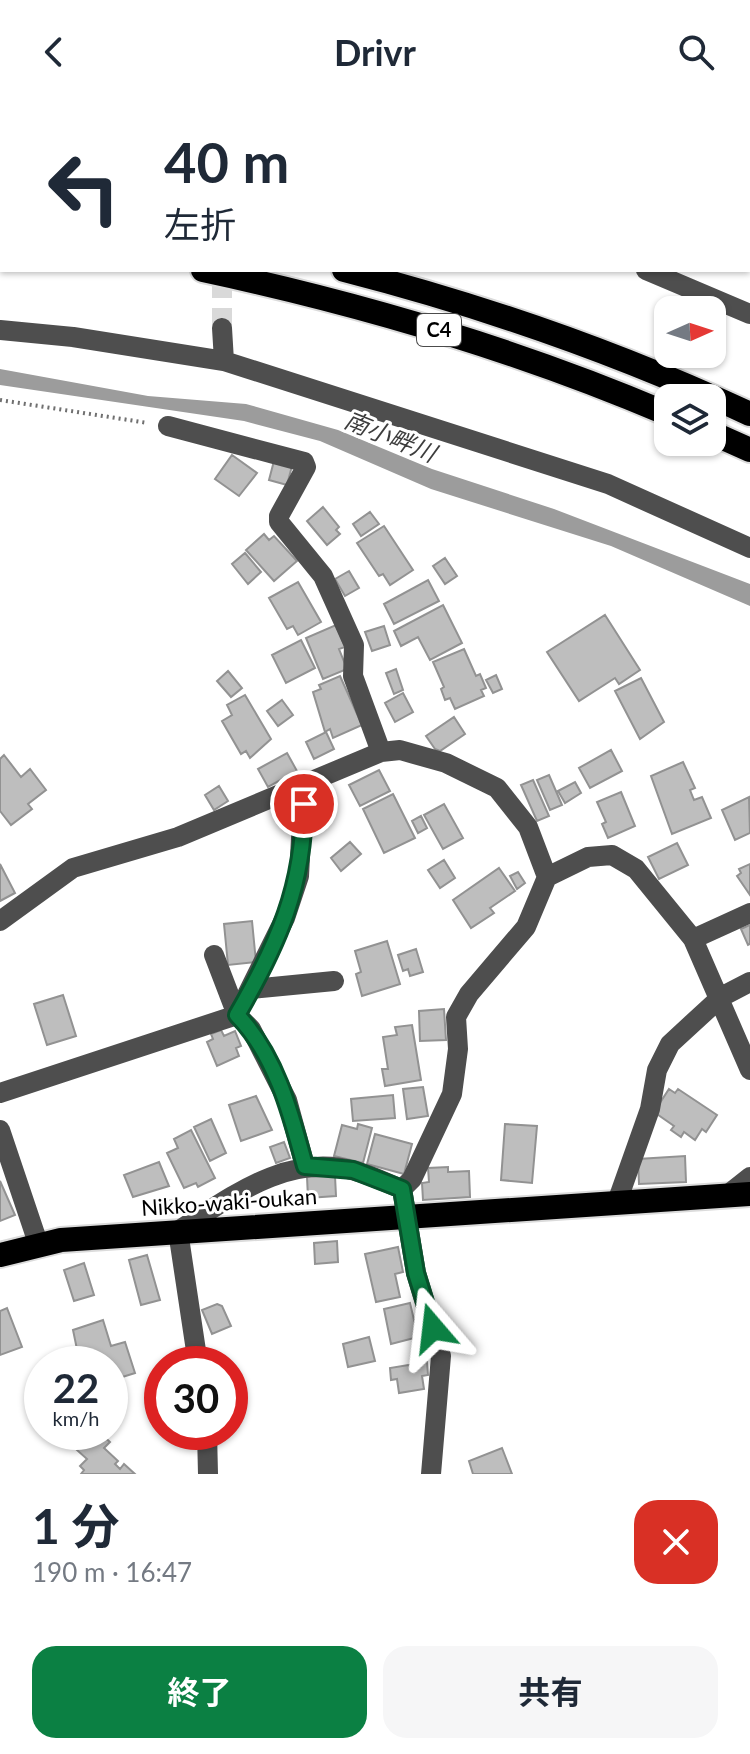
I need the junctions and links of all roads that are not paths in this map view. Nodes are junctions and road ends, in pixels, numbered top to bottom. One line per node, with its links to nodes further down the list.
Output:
1 (211, 272): 8 (highway, C4)
2 (351, 272): 9 (highway, C4)
3 (651, 272): 4 (street)
4 (750, 314)
5 (222, 328): 7 (street)
6 (0, 330): 7 (street)
7 (224, 361): 13 (street)
8 (654, 408)
9 (750, 414)
10 (168, 426): 14 (street)
11 (726, 439): 12 (highway)
12 (750, 450)
13 (750, 548)
14 (381, 752): 15 (street); 16 (street)
15 (304, 782): 18 (street); 23 (street)
16 (547, 877): 19 (street); 31 (street)
17 (750, 913): 19 (street)
18 (0, 921)
19 (693, 939): 24 (street)
20 (214, 955): 25 (street)
21 (334, 981): 23 (street)
22 (750, 982): 24 (street)
23 (252, 989): 25 (street)
24 (721, 997): 26 (street); 33 (street)
25 (237, 1015): 27 (street); 29 (street)
26 (750, 1070)
27 (0, 1093)
28 (0, 1130): 36 (street)
29 (305, 1166): 31 (street); 35 (street)
30 (750, 1177): 32 (street)
31 (402, 1189): 34 (street)
32 (738, 1195): 33 (highway, Nikko-waki-oukan)
33 (617, 1202): 34 (highway, Nikko-waki-oukan)
34 (404, 1215): 35 (highway, Nikko-waki-oukan); 41 (street)
35 (178, 1231): 36 (highway, Nikko-waki-oukan); 38 (street)
36 (39, 1246): 37 (highway, Nikko-waki-oukan)
37 (0, 1255)
38 (195, 1346)
39 (207, 1450): 40 (street)
40 (208, 1474)
41 (431, 1474)

